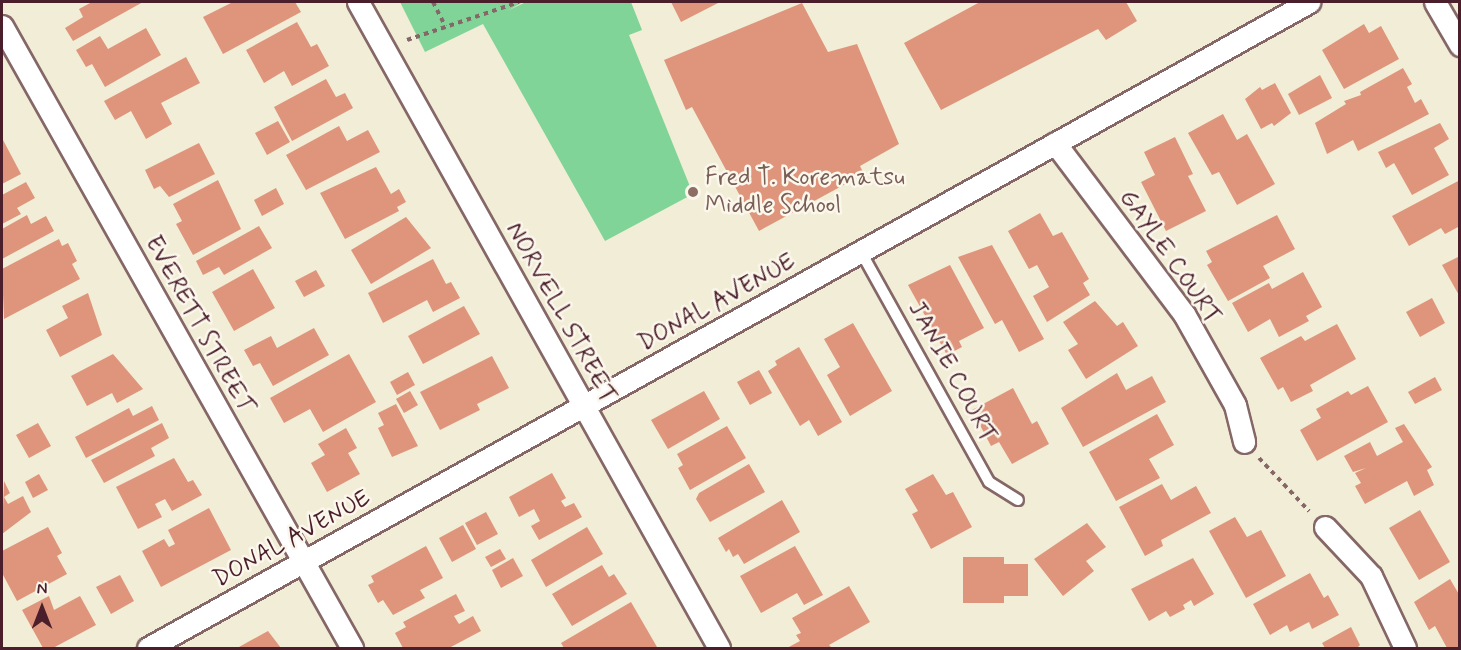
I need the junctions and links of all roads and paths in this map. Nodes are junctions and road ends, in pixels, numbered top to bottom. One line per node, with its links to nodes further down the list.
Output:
1 (358, 2): 12 (street, NORVELL STREET)
2 (433, 2): 7 (path)
3 (519, 2): 7 (path)
4 (1309, 2): 10 (street, DONAL AVENUE)
5 (1435, 2): 9 (street)
6 (2, 26): 16 (street, EVERETT STREET)
7 (445, 26): 8 (path)
8 (418, 36)
9 (1460, 45)
10 (1055, 143): 11 (street, DONAL AVENUE); 13 (street, GAYLE COURT)
11 (861, 252): 12 (street, DONAL AVENUE); 14 (lane, JANIE COURT)
12 (584, 406): 16 (street, DONAL AVENUE); 19 (street, NORVELL STREET)
13 (1244, 442): 15 (path)
14 (1018, 500)
15 (1325, 527): 20 (street)
16 (304, 562): 17 (street, DONAL AVENUE); 18 (street, EVERETT STREET)
17 (148, 648)
18 (352, 648)
19 (719, 648)
20 (1405, 648)

